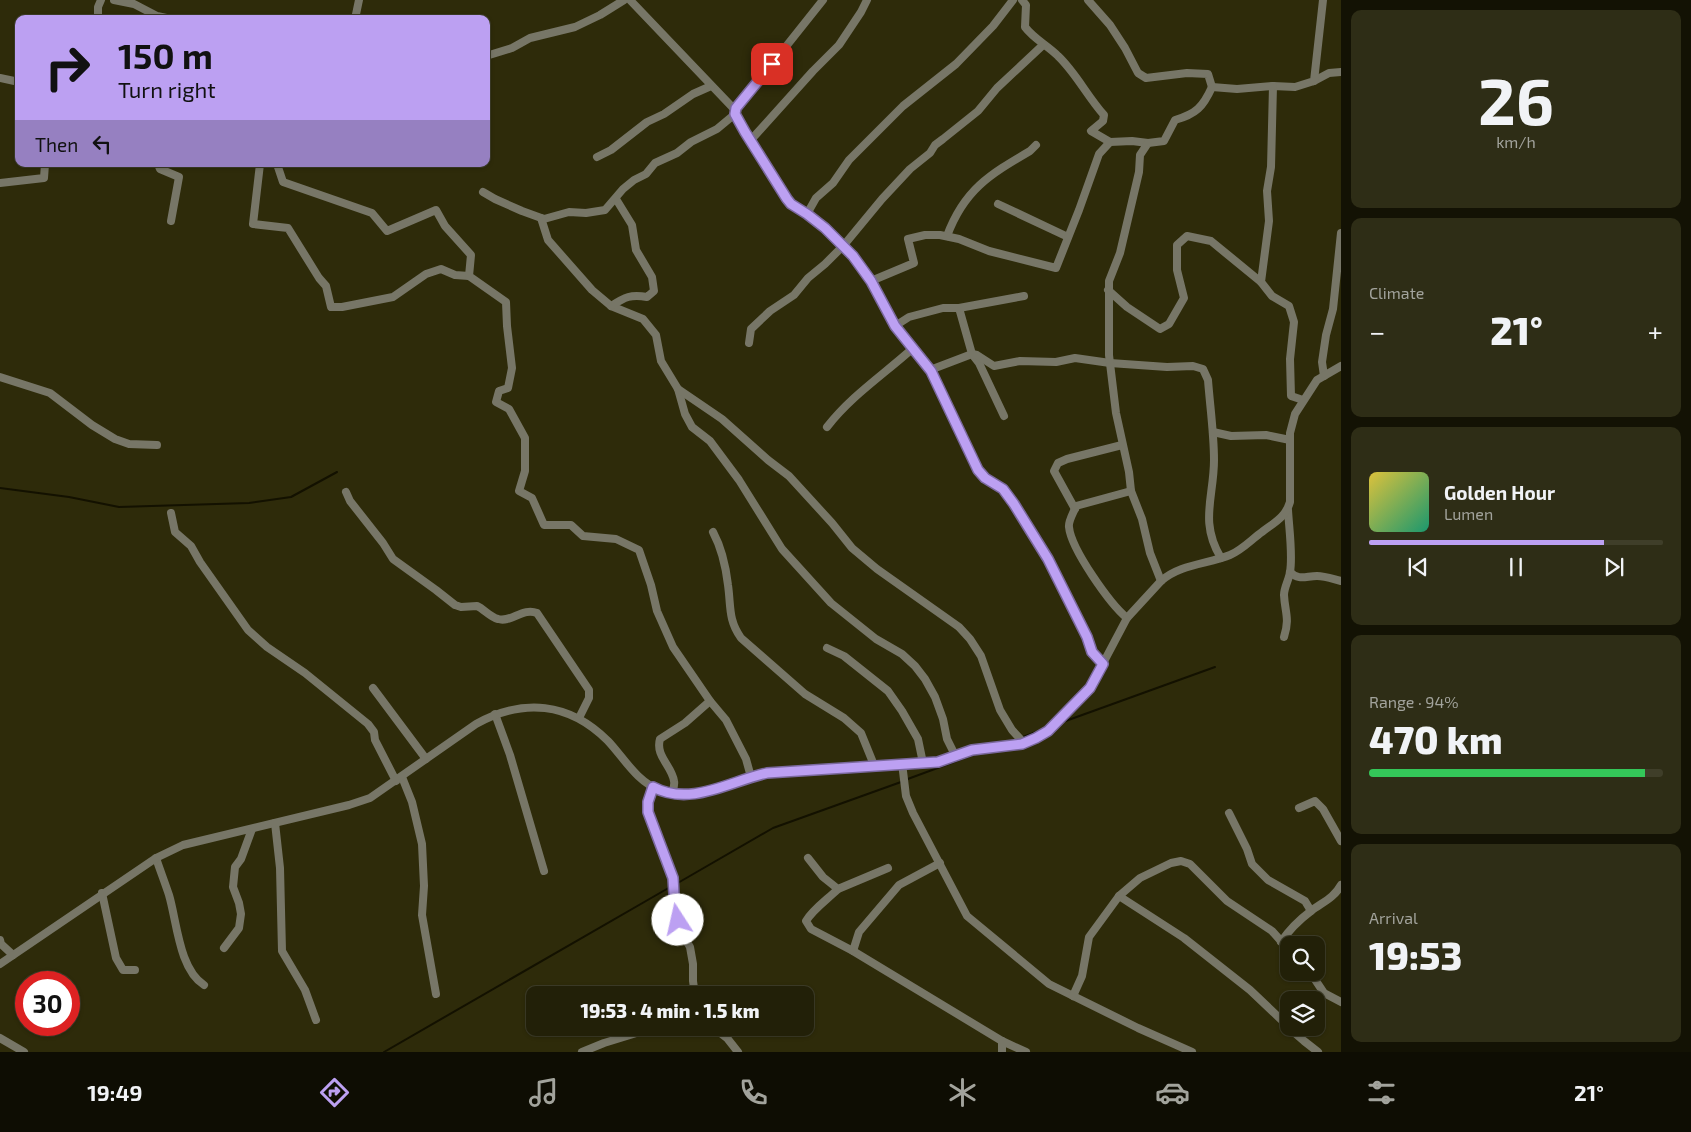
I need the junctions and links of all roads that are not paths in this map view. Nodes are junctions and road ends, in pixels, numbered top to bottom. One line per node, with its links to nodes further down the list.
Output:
1 (101, 0): 12 (street)
2 (114, 0): 13 (street)
3 (359, 0): 14 (street)
4 (624, 0): 16 (street)
5 (630, 0): 21 (street)
6 (823, 0): 24 (street)
7 (867, 0): 25 (street)
8 (1013, 0): 38 (street)
9 (1022, 0): 15 (street)
10 (1088, 0): 23 (street)
11 (1323, 0): 20 (street)
12 (98, 15)
13 (155, 15)
14 (356, 15)
15 (1043, 45): 26 (street); 44 (street)
16 (490, 55)
17 (1341, 72): 20 (street)
18 (0, 78): 19 (street)
19 (15, 81)
20 (1314, 81): 22 (street)
21 (711, 86): 24 (street); 29 (street)
22 (1274, 86): 23 (street); 47 (street)
23 (1212, 88): 27 (street)
24 (735, 113): 25 (street); 36 (street)
25 (750, 141): 38 (street)
26 (1110, 142): 27 (street); 43 (street)
27 (1148, 143): 48 (street)
28 (1036, 145): 42 (street)
29 (597, 157)
30 (45, 167): 34 (street)
31 (159, 167): 40 (street)
32 (260, 167): 45 (street)
33 (278, 167): 45 (street)
34 (0, 183)
35 (483, 192): 39 (street)
36 (616, 198): 39 (street); 50 (street)
37 (998, 204): 43 (street)
38 (807, 214): 44 (street)
39 (541, 218): 50 (street)
40 (171, 221)
41 (1341, 233): 59 (street)
42 (947, 236): 43 (street); 46 (street)
43 (1068, 237)
44 (844, 245): 46 (street); 53 (street)
45 (470, 276): 84 (street)
46 (871, 281): 52 (street)
47 (1261, 282): 48 (street); 62 (street)
48 (1108, 290): 56 (street)
49 (1024, 296): 51 (street)
50 (611, 306): 61 (street)
51 (959, 308): 52 (street); 55 (street)
52 (895, 326): 54 (street)
53 (749, 342)
54 (912, 349): 58 (street); 64 (street)
55 (972, 354): 56 (street); 58 (street); 63 (street)
56 (1110, 363): 65 (street); 68 (street)
57 (1341, 366): 59 (street)
58 (930, 370): 82 (street)
59 (1324, 376): 62 (street)
60 (0, 377): 67 (street)
61 (678, 389): 87 (street); 88 (street)
62 (1303, 400): 66 (street)
63 (1004, 416)
64 (827, 427)
65 (1213, 432): 66 (street); 75 (street)
66 (1290, 440): 72 (street)
67 (157, 445)
68 (1122, 445): 69 (street); 71 (street)
69 (1131, 491): 71 (street); 77 (street)
70 (346, 492): 86 (street)
71 (1075, 509): 79 (street)
72 (1288, 510): 75 (street); 76 (street)
73 (170, 513): 94 (street)
74 (713, 532): 92 (street)
75 (1221, 558): 77 (street)
76 (1290, 572): 78 (street); 80 (street)
77 (1161, 580): 79 (street)
78 (1341, 581)
79 (1127, 618): 82 (street)
80 (1284, 637)
81 (827, 648): 91 (street)
82 (1103, 664): 87 (street)
83 (373, 688): 89 (street)
84 (710, 701): 93 (street); 96 (street)
85 (495, 714): 86 (street); 89 (street); 106 (street)
86 (579, 718): 95 (street)
87 (1024, 743): 88 (street)
88 (955, 755): 91 (street)
89 (426, 759): 94 (street)
90 (902, 763): 91 (street); 92 (street); 104 (street)
91 (923, 763)
92 (874, 765): 93 (street)
93 (751, 776): 96 (street)
94 (399, 779): 99 (street); 123 (street)
95 (653, 787): 96 (street); 122 (street)
96 (672, 793)
97 (1298, 808): 101 (street)
98 (1229, 814): 111 (street)
99 (276, 823): 100 (street); 127 (street)
100 (252, 829): 102 (street); 115 (street)
101 (1341, 841)
102 (156, 858): 109 (street); 121 (street)
103 (808, 858): 108 (street)
104 (940, 863): 116 (street); 124 (street)
105 (888, 868): 108 (street)
106 (544, 871)
107 (1341, 885): 111 (street)
108 (838, 889): 116 (street)
109 (102, 893): 117 (street); 119 (street)
110 (1119, 896): 114 (street); 124 (street); 126 (street)
111 (1311, 911): 112 (street)
112 (1286, 936)
113 (0, 940): 117 (street)
114 (1280, 940)
115 (224, 948)
116 (853, 951): 132 (street)
117 (13, 955): 118 (street)
118 (0, 964)
119 (135, 970)
120 (1316, 981): 125 (street)
121 (204, 984)
122 (693, 986)
123 (436, 994)
124 (1073, 996): 138 (street)
125 (1341, 1002)
126 (1280, 1018)
127 (316, 1020)
128 (627, 1036): 134 (street)
129 (724, 1036): 135 (street)
130 (1298, 1036): 139 (street)
131 (0, 1038): 133 (street)
132 (1002, 1041): 136 (street); 137 (street)
133 (24, 1052)
134 (582, 1052)
135 (738, 1052)
136 (1002, 1052)
137 (1026, 1052)
138 (1192, 1052)
139 (1318, 1052)

